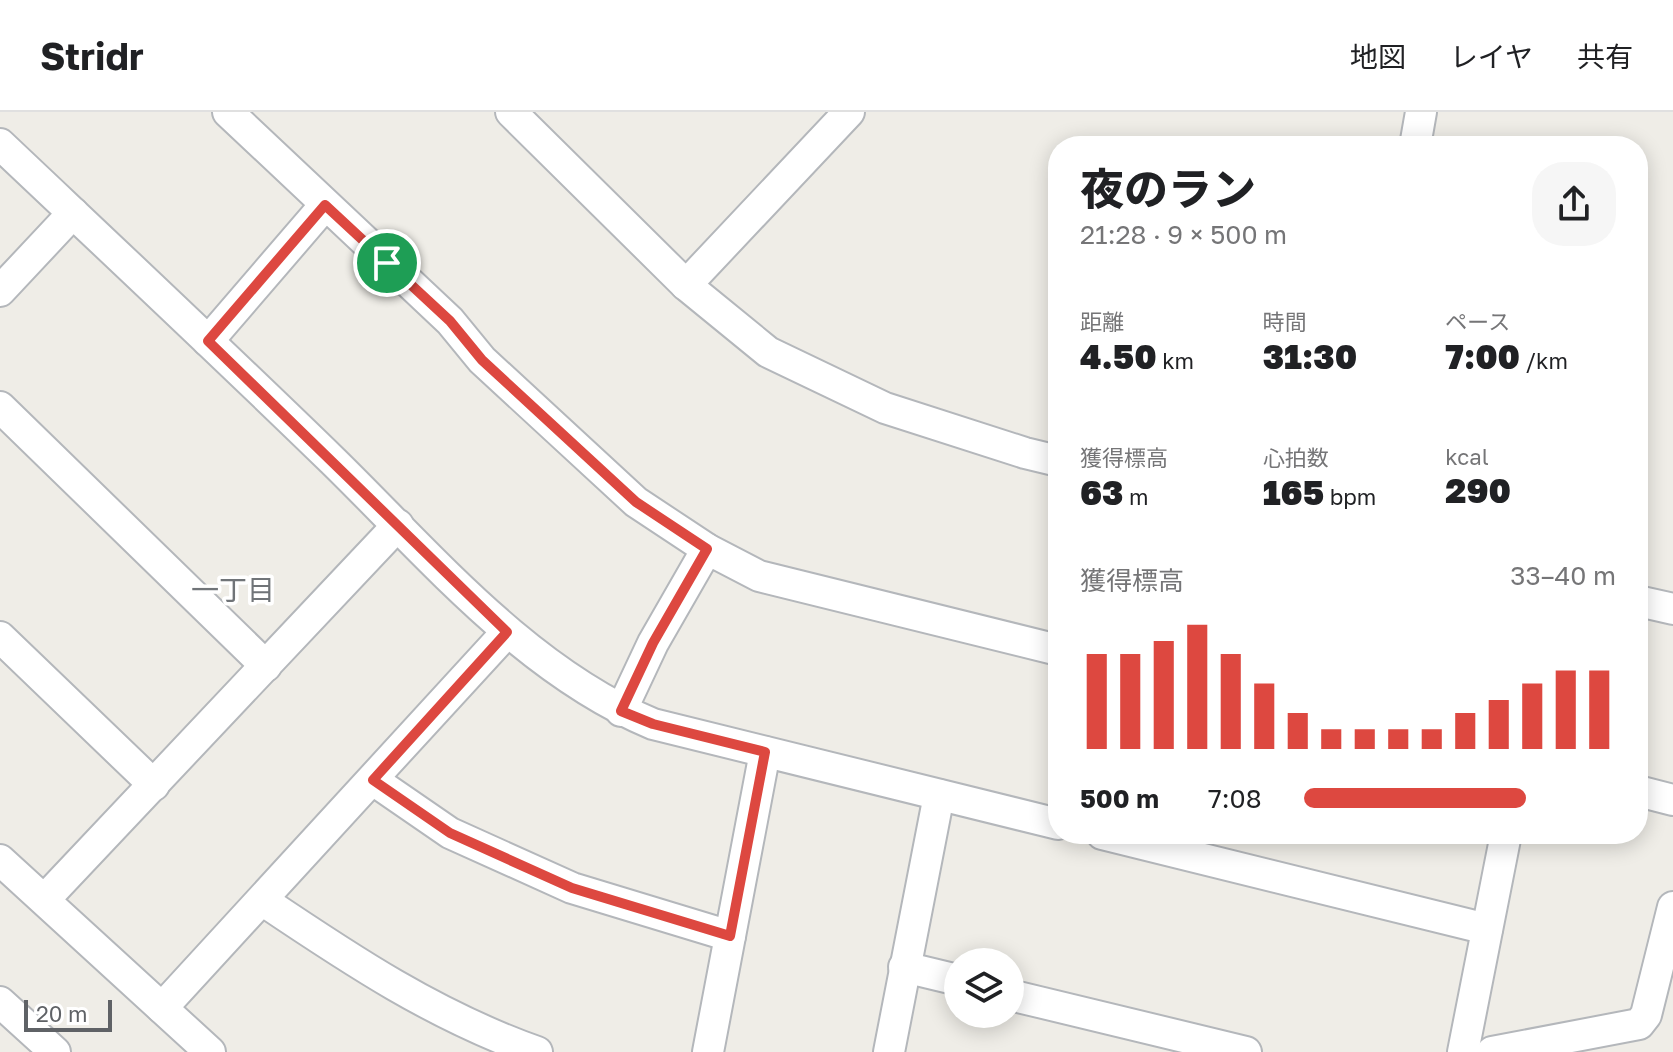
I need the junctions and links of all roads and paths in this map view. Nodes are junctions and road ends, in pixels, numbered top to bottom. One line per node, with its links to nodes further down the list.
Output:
1 (228, 112): 7 (street)
2 (511, 112): 9 (street)
3 (849, 112): 9 (street)
4 (1421, 112): 5 (street)
5 (1417, 136)
6 (0, 144): 8 (street)
7 (325, 205): 11 (street); 15 (street)
8 (73, 213): 10 (street); 11 (street)
9 (686, 285): 13 (street)
10 (0, 291)
11 (208, 341): 14 (street)
12 (0, 407): 21 (street)
13 (1048, 459)
14 (398, 525): 18 (street); 21 (street)
15 (707, 549): 20 (street); 22 (street)
16 (1648, 603): 17 (street)
17 (1673, 609)
18 (507, 632): 22 (street); 24 (street)
19 (0, 637): 25 (street)
20 (1048, 648)
21 (266, 666): 25 (street)
22 (621, 711): 23 (street)
23 (765, 752): 27 (street); 37 (street)
24 (373, 780): 34 (street); 37 (street)
25 (154, 785): 33 (street)
26 (1648, 794): 28 (street)
27 (939, 795): 29 (street); 38 (street)
28 (1673, 800)
29 (1048, 822)
30 (1143, 844): 36 (street)
31 (1504, 844): 36 (street)
32 (0, 860): 33 (street)
33 (45, 899): 42 (street)
34 (262, 900): 42 (street); 45 (street)
35 (1673, 907): 50 (street)
36 (1487, 929): 49 (street)
37 (730, 936): 46 (street)
38 (904, 967): 39 (street); 47 (street)
39 (944, 977)
40 (1024, 998): 48 (street)
41 (0, 1002): 43 (street)
42 (162, 1008): 44 (street)
43 (55, 1052)
44 (210, 1052)
45 (537, 1052)
46 (708, 1052)
47 (889, 1052)
48 (1246, 1052)
49 (1463, 1052)
50 (1492, 1052)

